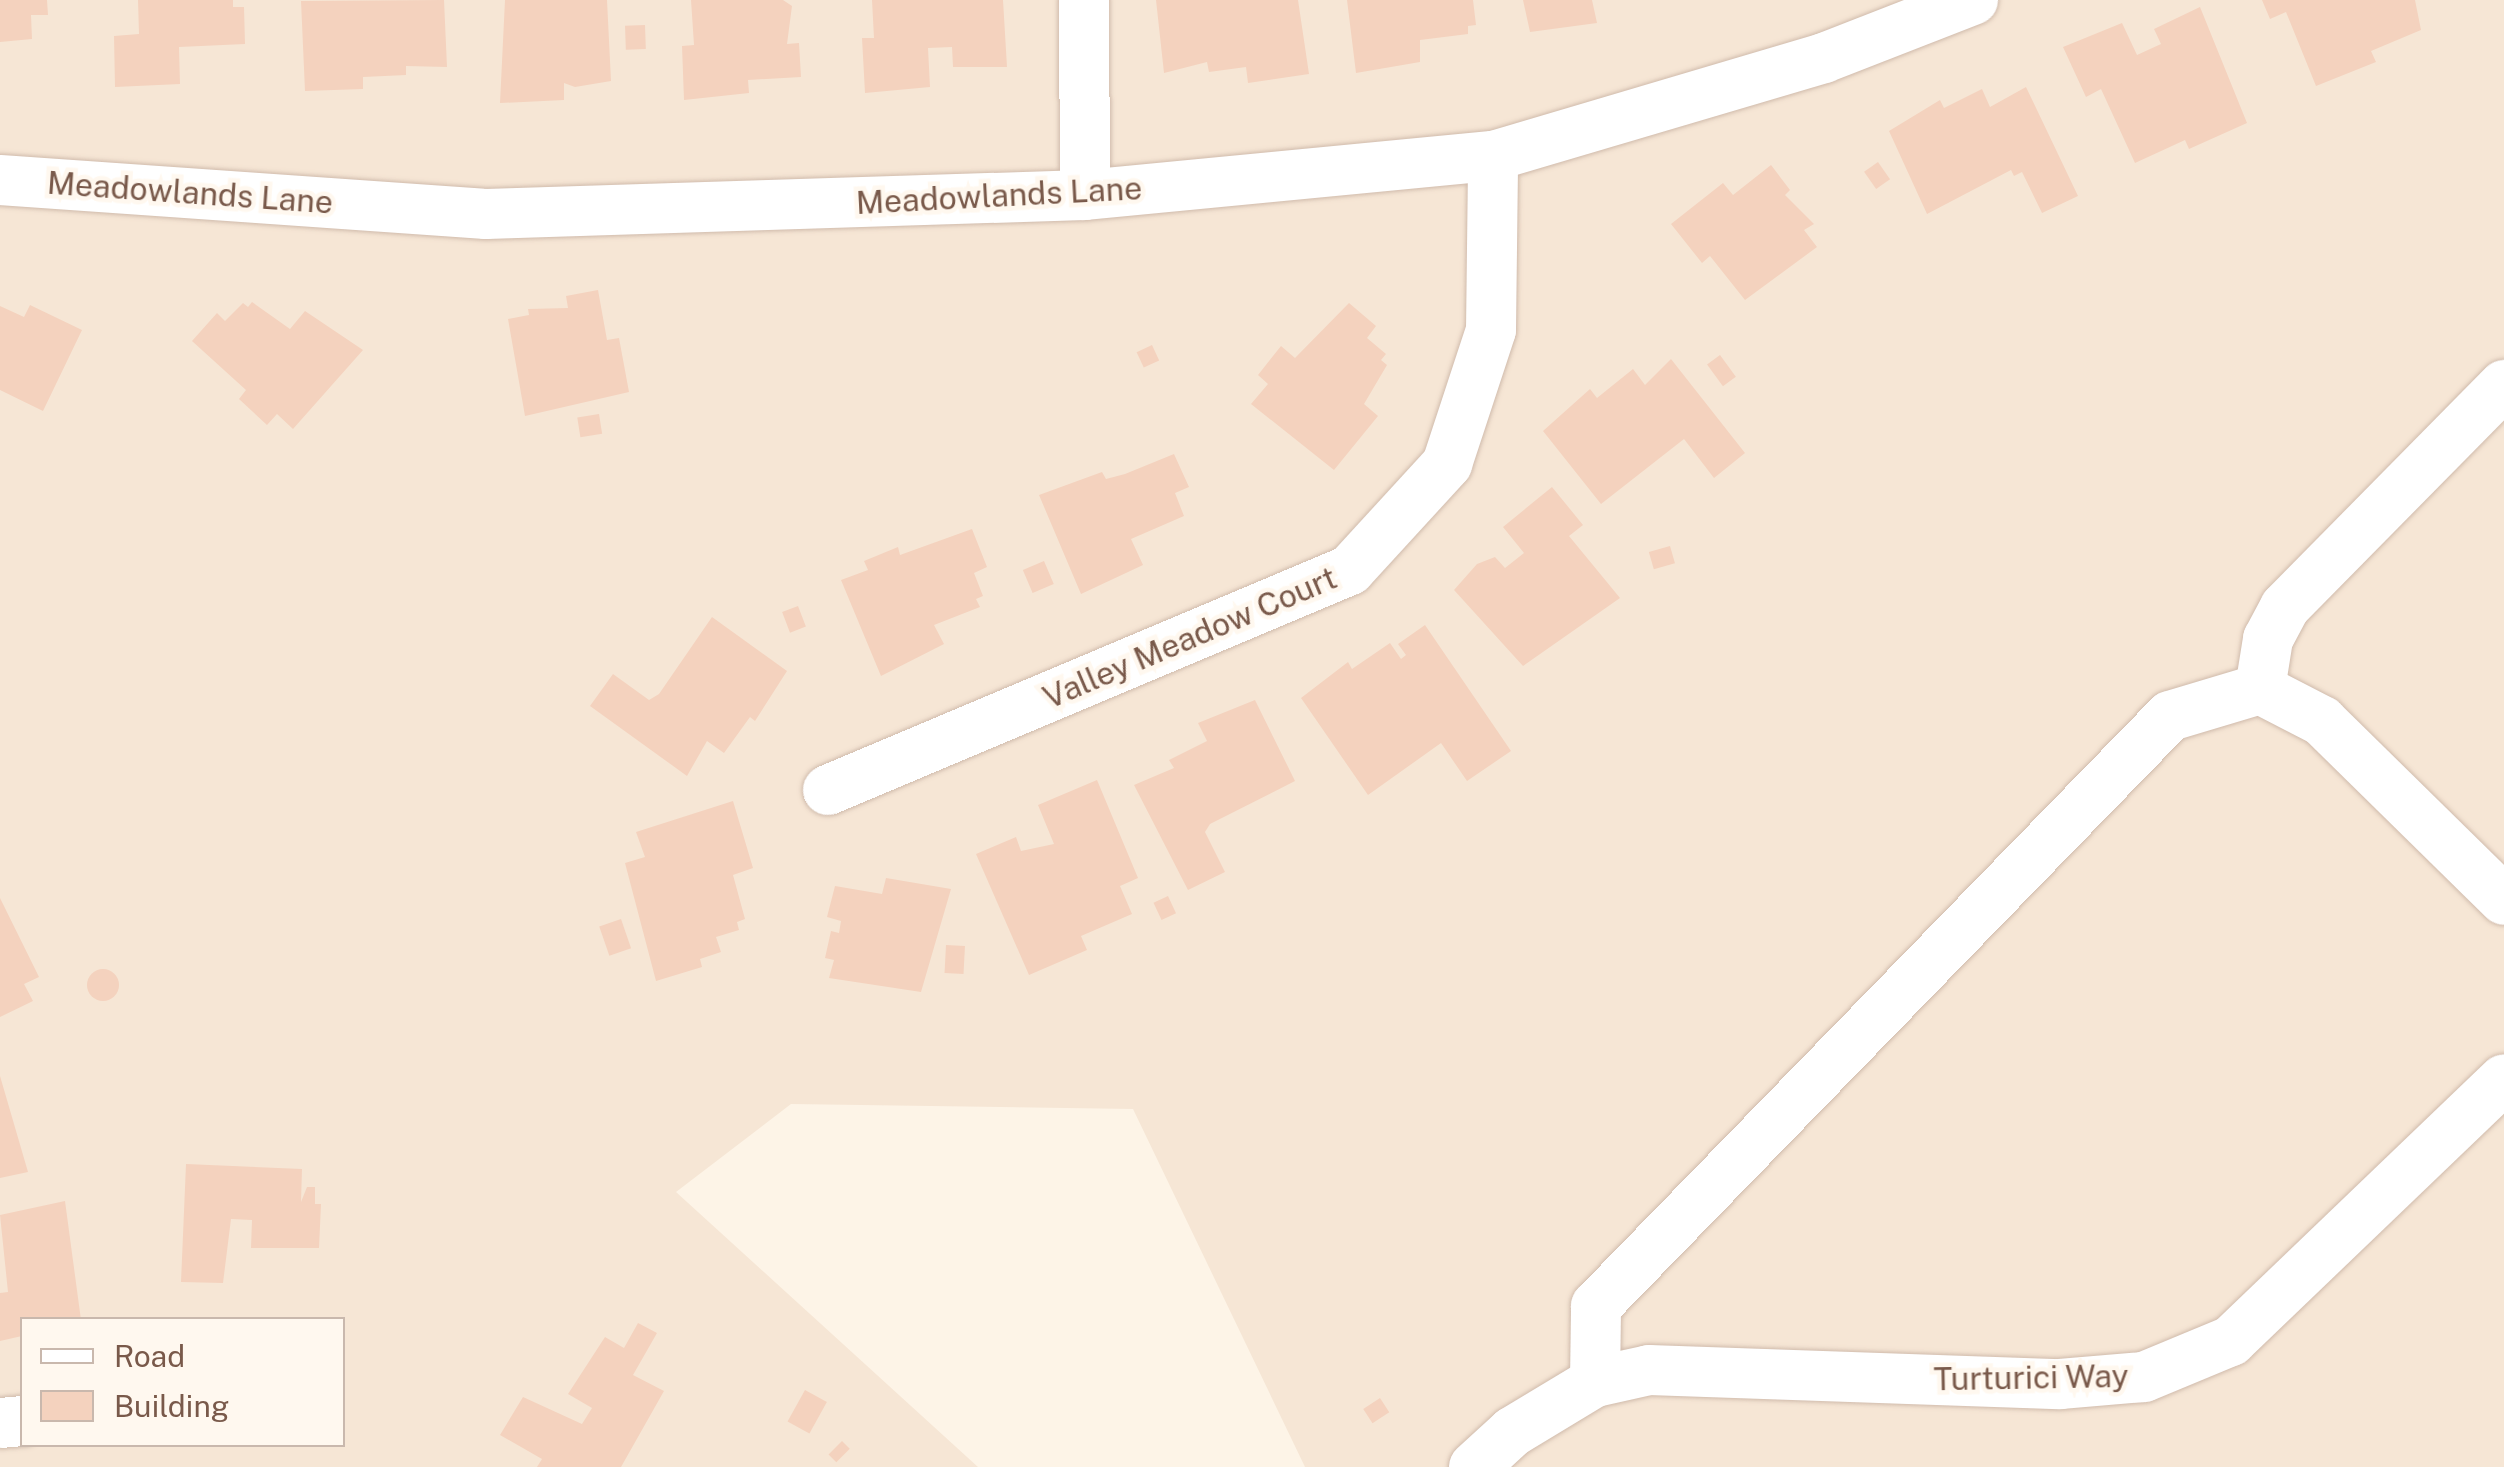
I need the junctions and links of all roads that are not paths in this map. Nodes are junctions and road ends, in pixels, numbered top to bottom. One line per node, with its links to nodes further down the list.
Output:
1 (1084, 0): 5 (street)
2 (1973, 0): 3 (street, Meadowlands Lane)
3 (1493, 156): 5 (street, Meadowlands Lane); 8 (street, Valley Meadow Court)
4 (0, 180): 5 (street, Meadowlands Lane)
5 (1085, 195)
6 (2504, 385): 7 (street)
7 (2260, 689): 9 (street); 11 (street)
8 (828, 790)
9 (2504, 900)
10 (2504, 1079): 11 (street, Turturici Way)
11 (1596, 1382): 12 (street, Turturici Way)
12 (1474, 1467)

